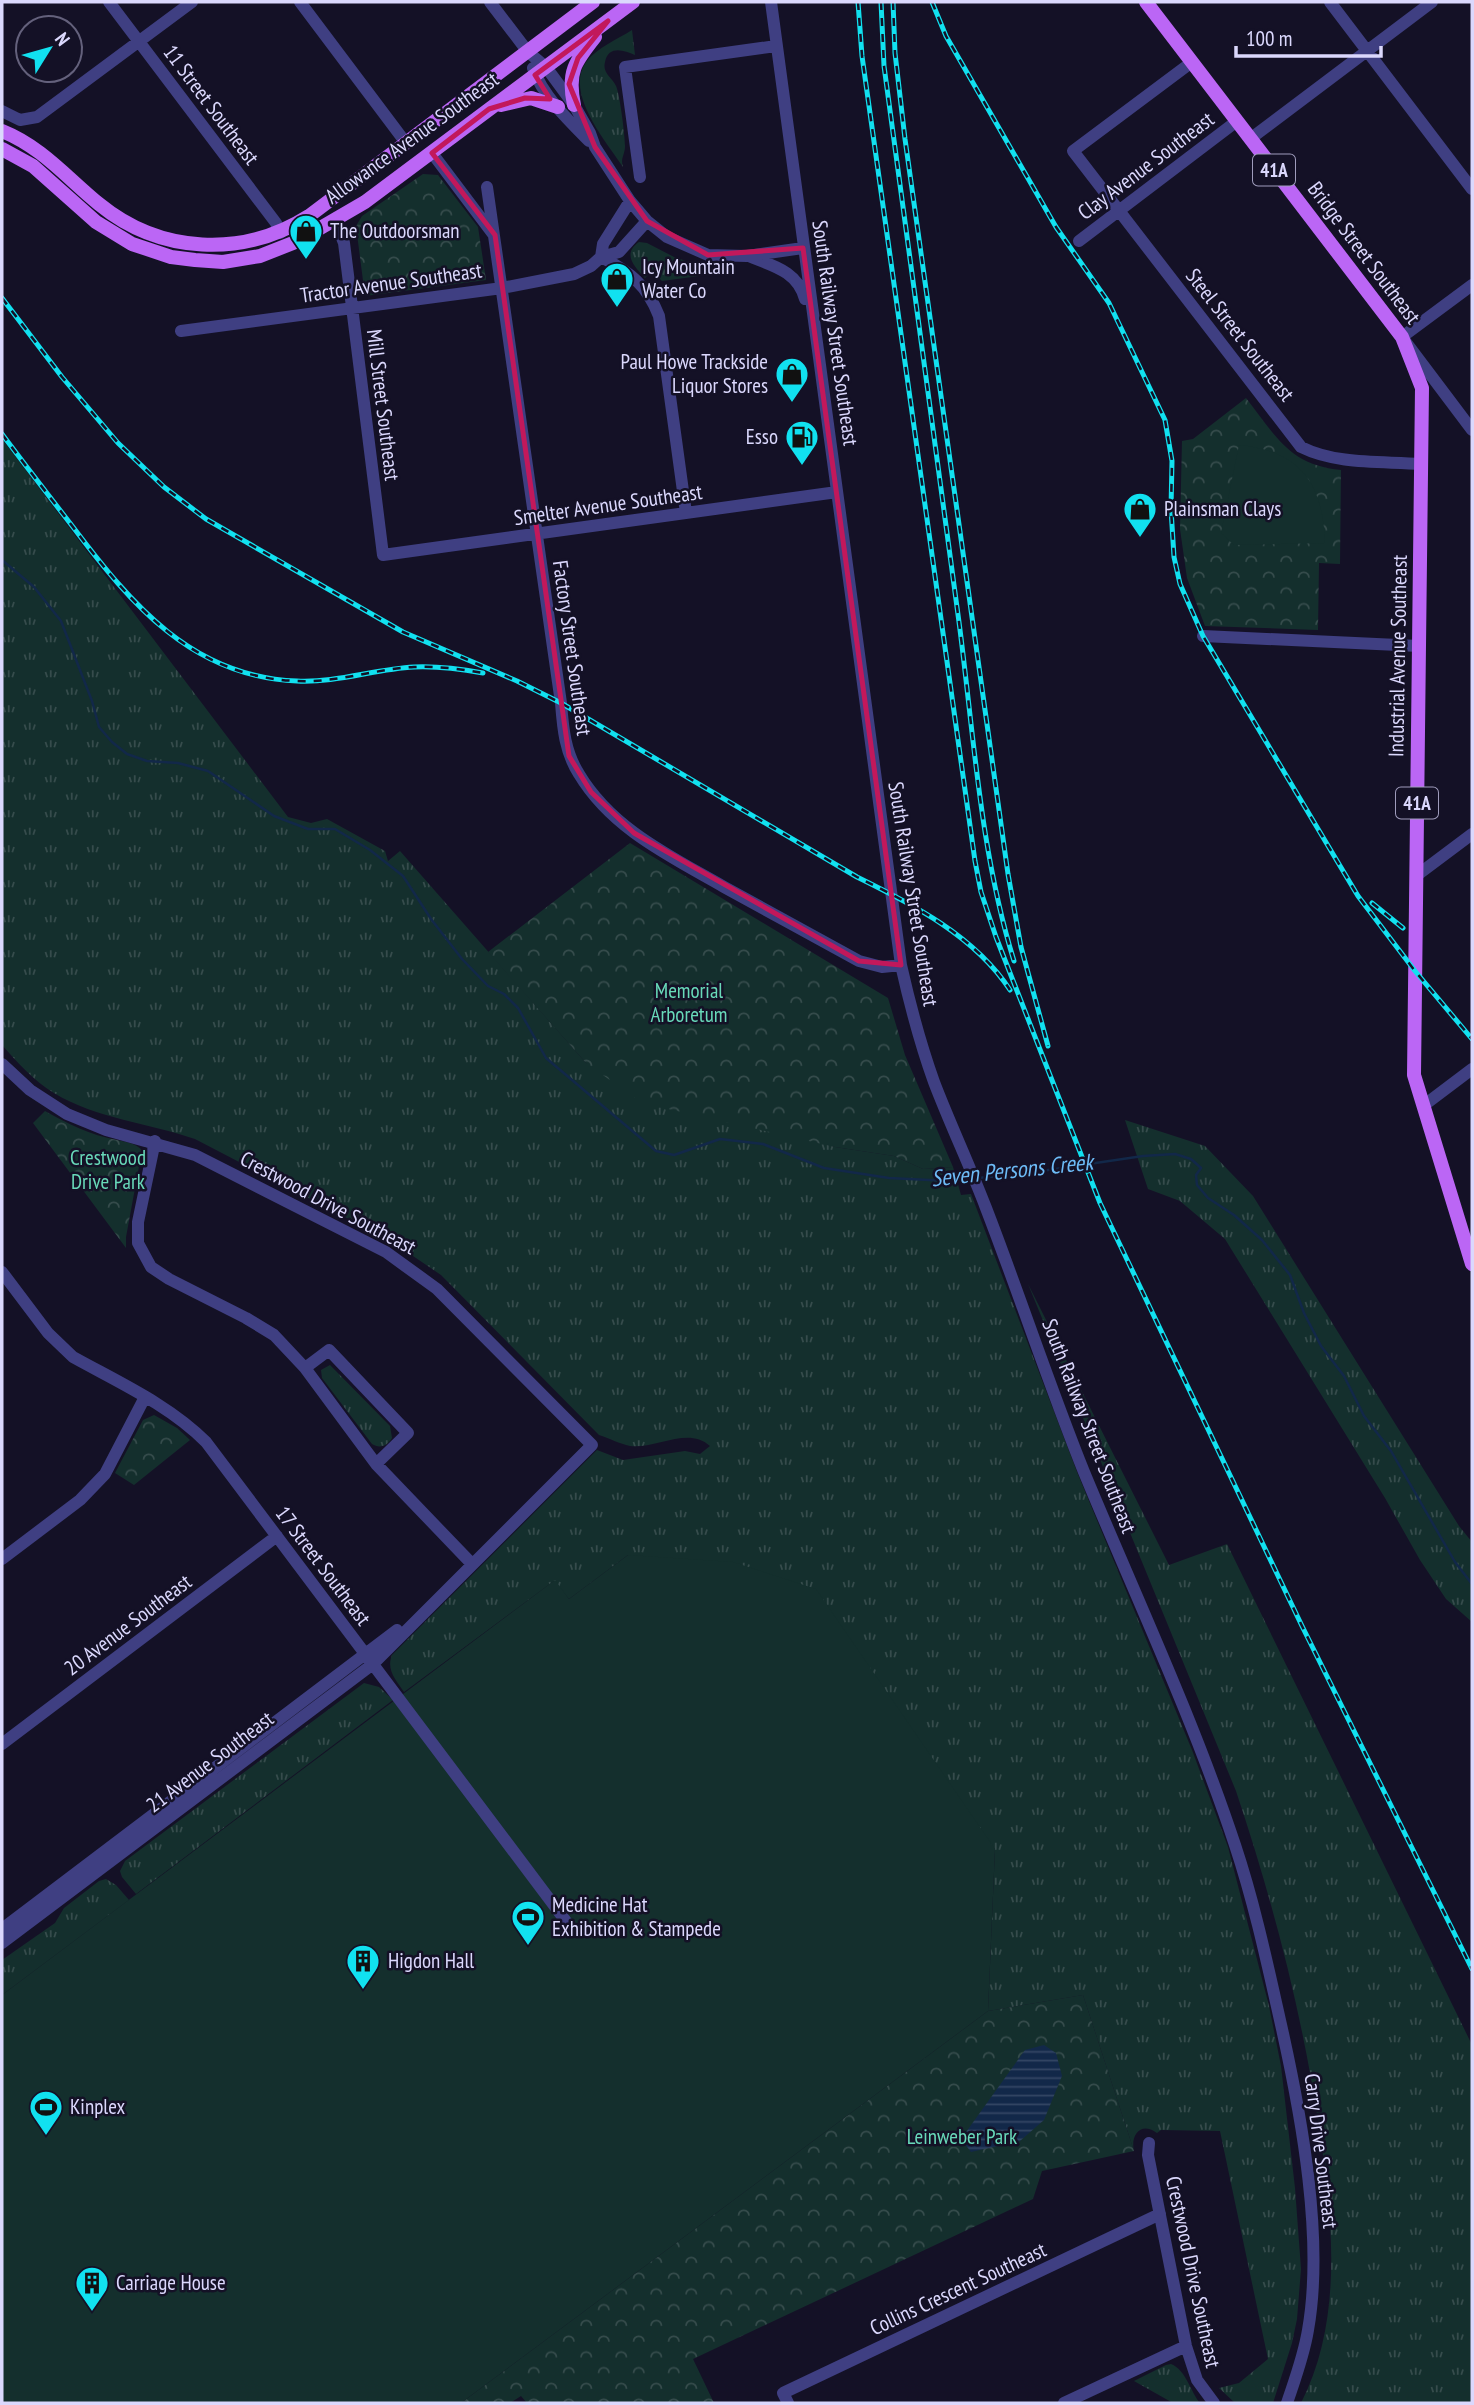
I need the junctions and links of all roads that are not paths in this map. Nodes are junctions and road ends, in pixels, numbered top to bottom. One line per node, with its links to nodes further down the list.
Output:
1 (110, 2): 12 (street, 11 Street Southeast)
2 (192, 2): 12 (street)
3 (300, 2): 25 (street)
4 (490, 2): 15 (street)
5 (593, 2): 15 (main road, Allowance Avenue Southeast)
6 (633, 2): 11 (main road, Allowance Avenue Southeast)
7 (771, 2): 13 (street, South Railway Street Southeast)
8 (1146, 2): 16 (main road, Bridge Street Southeast / 41A)
9 (1330, 2): 14 (street)
10 (1432, 2): 14 (street)
11 (608, 21): 17 (main road, Allowance Avenue Southeast); 18 (main road)
12 (139, 41): 21 (street); 36 (street, 11 Street Southeast)
13 (776, 46): 29 (street); 39 (street, South Railway Street Southeast)
14 (1367, 51): 24 (street); 31 (street)
15 (527, 52): 17 (street); 25 (main road, Allowance Avenue Southeast)
16 (1192, 62): 22 (main road, Bridge Street Southeast / 41A); 33 (street, Steel Street Southeast)
17 (540, 71): 18 (street); 19 (street); 20 (main road, Allowance Avenue Southeast)
18 (573, 105): 26 (street)
19 (558, 107): 20 (main road); 26 (street)
20 (489, 109): 28 (main road, Allowance Avenue Southeast)
21 (2, 111)
22 (1237, 121): 24 (main road, Bridge Street Southeast / 41A); 33 (street, Clay Avenue Southeast)
23 (2, 131): 36 (main road, Allowance Avenue Southeast)
24 (1250, 139): 46 (main road, Bridge Street Southeast / 41A)
25 (406, 143): 36 (main road, Allowance Avenue Southeast)
26 (594, 147): 32 (street)
27 (2, 149): 34 (main road, Allowance Avenue Southeast)
28 (432, 153): 34 (main road, Allowance Avenue Southeast); 37 (street)
29 (640, 177)
30 (487, 187): 37 (street, Factory Street Southeast)
31 (1472, 189)
32 (630, 201): 35 (street); 41 (street)
33 (1119, 210): 38 (street, Clay Avenue Southeast); 49 (street, Steel Street Southeast)
34 (335, 220): 44 (street, Mill Street Southeast)
35 (647, 221): 40 (street); 41 (street, Tractor Avenue Southeast)
36 (280, 233)
37 (495, 235): 43 (street, Factory Street Southeast)
38 (1079, 240)
39 (803, 248): 40 (street); 47 (street, South Railway Street Southeast)
40 (747, 256): 47 (street)
41 (601, 257): 43 (street, Tractor Avenue Southeast); 51 (street)
42 (1472, 285): 46 (street)
43 (502, 288): 44 (street, Tractor Avenue Southeast); 52 (street, Factory Street Southeast)
44 (351, 307): 45 (street, Tractor Avenue Southeast); 53 (street, Mill Street Southeast)
45 (181, 331)
46 (1402, 337): 48 (street, Bridge Street Southeast); 49 (main road, Industrial Avenue Southeast / 41A)
47 (817, 341): 50 (street, South Railway Street Southeast)
48 (1472, 430)
49 (1421, 464): 55 (main road, Industrial Avenue Southeast / 41A)
50 (837, 492): 51 (street, Smelter Avenue Southeast); 58 (street, South Railway Street Southeast)
51 (686, 513): 52 (street, Smelter Avenue Southeast)
52 (537, 534): 53 (street, Smelter Avenue Southeast); 58 (street, Factory Street Southeast)
53 (383, 555)
54 (1203, 636): 55 (street)
55 (1419, 646): 57 (main road, Industrial Avenue Southeast / 41A)
56 (1472, 834): 57 (street)
57 (1416, 876): 61 (main road, Industrial Avenue Southeast / 41A)
58 (901, 965): 74 (street, South Railway Street Southeast)
59 (2, 1064): 62 (street, Crestwood Drive Southeast)
60 (1472, 1069): 61 (street)
61 (1423, 1106): 63 (main road, Industrial Avenue Southeast / 41A)
62 (155, 1142): 65 (street); 67 (street, Crestwood Drive Southeast)
63 (1472, 1264)
64 (2, 1272): 66 (street, 17 Street Southeast)
65 (305, 1368): 68 (street); 68 (street)
66 (145, 1397): 69 (street, 17 Street Southeast); 70 (street)
67 (592, 1445): 71 (street, 21 Avenue Southeast)
68 (376, 1464): 71 (street)
69 (277, 1536): 72 (street, 17 Street Southeast); 73 (street, 20 Avenue Southeast)
70 (2, 1559)
71 (472, 1563): 72 (street, 21 Avenue Southeast)
72 (369, 1659): 75 (street, 17 Street Southeast); 76 (street, 21 Avenue Southeast); 77 (street, 21 Avenue Southeast)
73 (2, 1744)
74 (1252, 1905): 84 (street, Carry Drive Southeast)
75 (571, 1928)
76 (2, 1929)
77 (2, 1943)
78 (1149, 2143): 79 (street, Crestwood Drive Southeast)
79 (1160, 2214): 80 (street, Crestwood Drive Southeast); 81 (street, Collins Crescent Southeast)
80 (1186, 2346): 82 (street); 83 (street, Crestwood Drive Southeast)
81 (788, 2403)
82 (1064, 2403)
83 (1214, 2403)
84 (1287, 2403)

